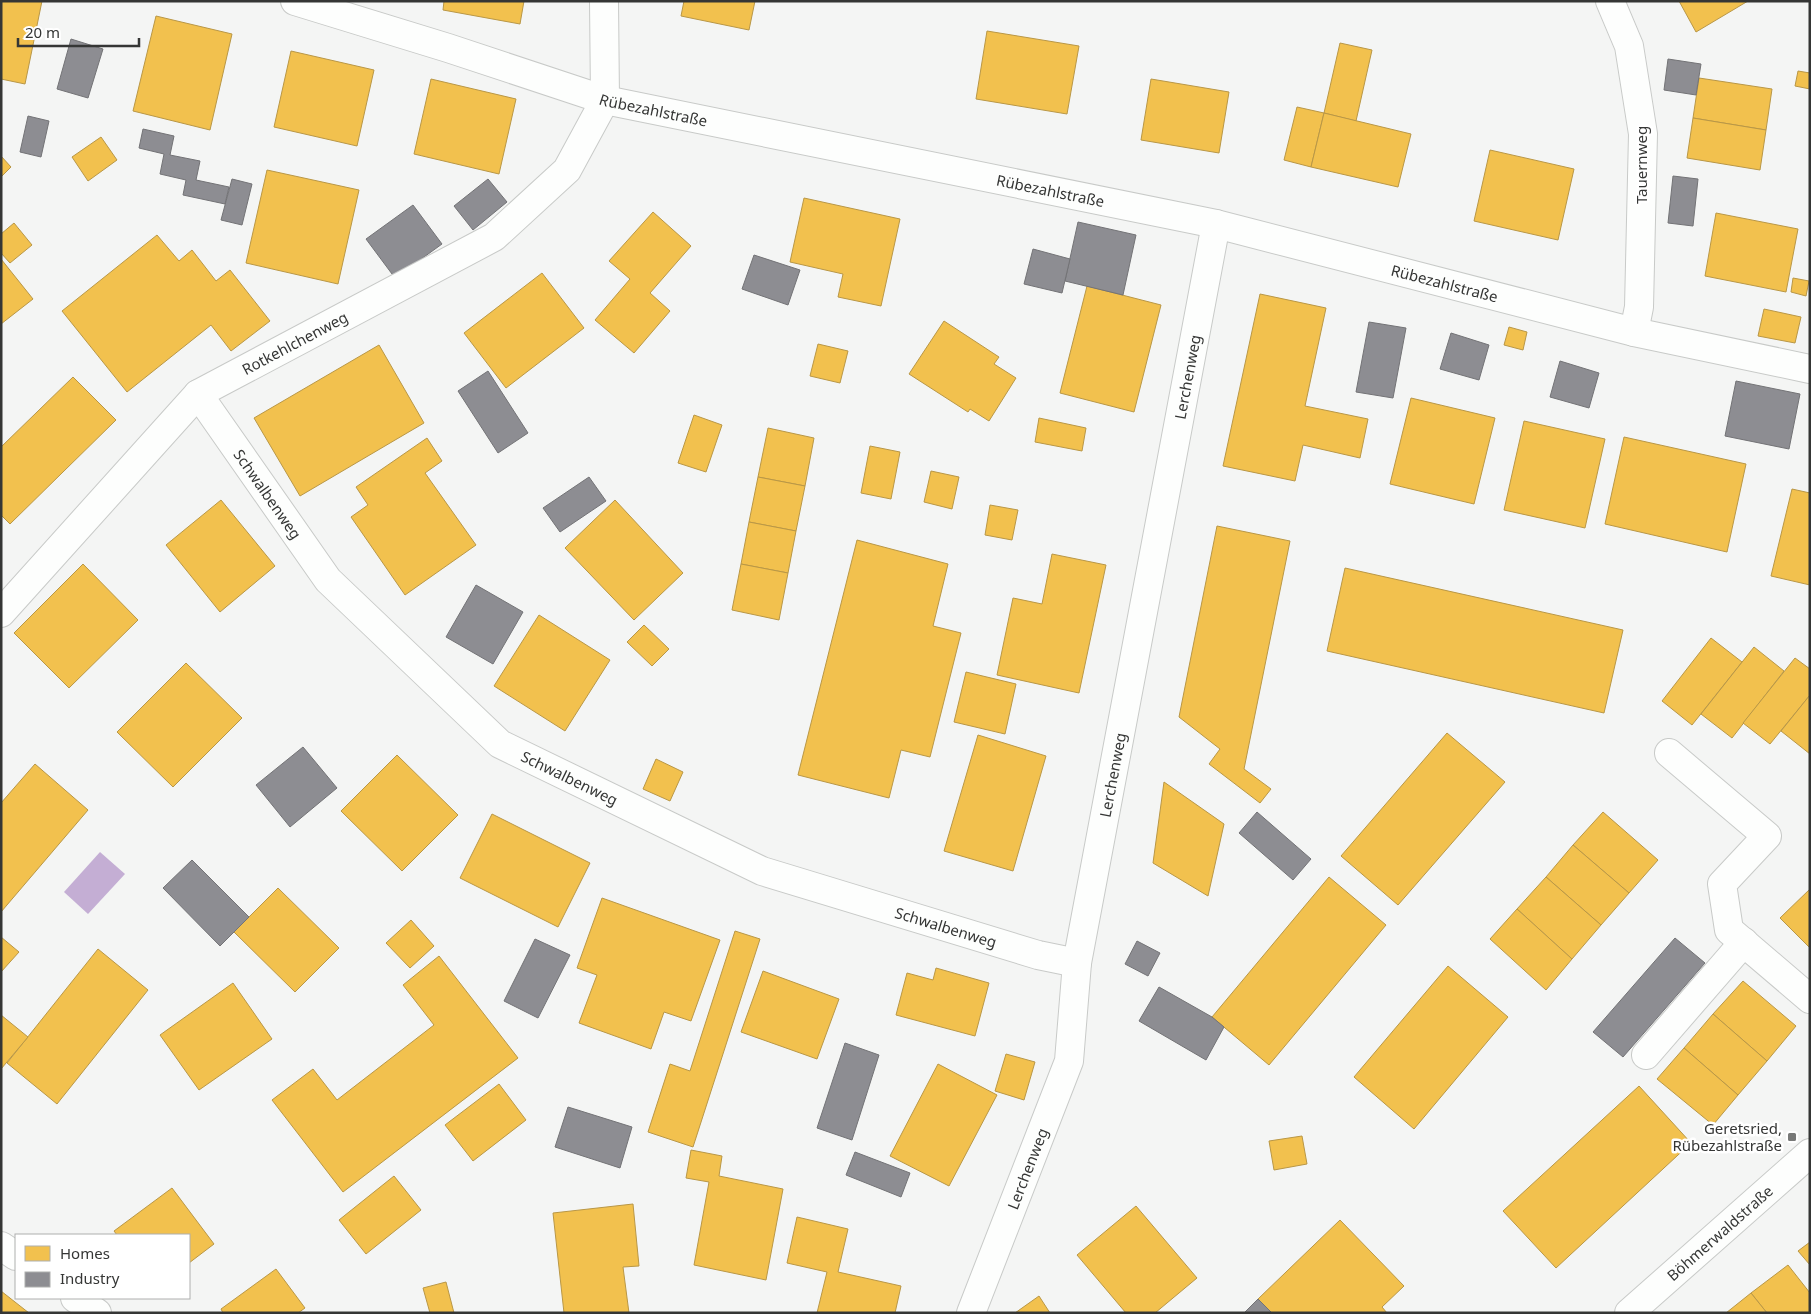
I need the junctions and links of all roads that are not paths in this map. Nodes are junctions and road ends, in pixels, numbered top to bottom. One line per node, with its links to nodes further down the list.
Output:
1 (296, 1): 4 (street, Rübezahlstraße)
2 (604, 1): 4 (street)
3 (1610, 1): 6 (street, Tauernweg)
4 (605, 100): 5 (street, Rübezahlstraße); 8 (street, Rotkehlchenweg)
5 (1216, 224): 6 (street, Rübezahlstraße); 12 (street, Lerchenweg)
6 (1634, 332): 7 (street, Rübezahlstraße)
7 (1810, 369)
8 (198, 394): 9 (street, Rotkehlchenweg); 12 (street, Schwalbenweg)
9 (1, 613)
10 (1669, 753): 11 (street)
11 (1744, 942): 13 (street); 14 (street)
12 (1077, 963): 20 (street, Lerchenweg)
13 (1810, 998)
14 (1646, 1055)
15 (1810, 1153): 21 (street, Böhmerwaldstraße)
16 (1, 1246): 17 (street)
17 (15, 1255)
18 (76, 1299): 19 (street)
19 (97, 1313)
20 (971, 1313)
21 (1629, 1313)

